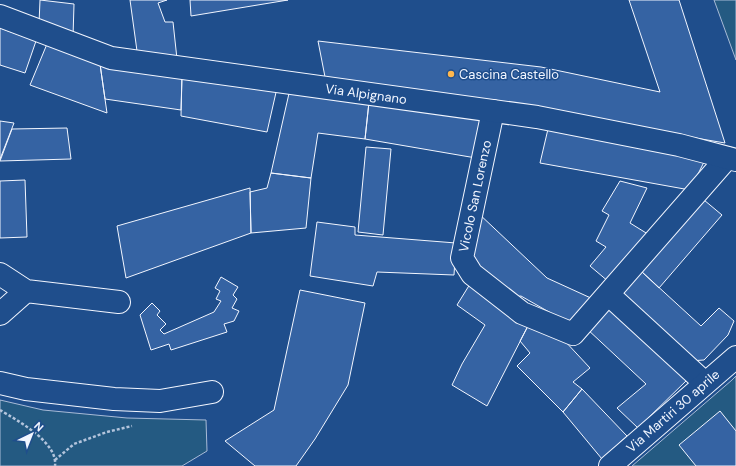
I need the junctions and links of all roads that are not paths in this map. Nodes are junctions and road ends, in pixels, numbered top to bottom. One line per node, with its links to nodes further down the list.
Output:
1 (0, 16): 2 (street, Via Alpignano)
2 (493, 111): 3 (street, Via Alpignano); 6 (street, Vicolo San Lorenzo)
3 (732, 159): 6 (street, Vicolo San Lorenzo)
4 (0, 274): 5 (street)
5 (26, 290): 7 (street); 8 (street)
6 (608, 294): 11 (street)
7 (119, 302)
8 (0, 314)
9 (736, 356): 11 (street, Via Martiri 30 aprile)
10 (0, 383): 12 (street)
11 (705, 383): 13 (street, Via Martiri 30 aprile)
12 (212, 392)
13 (610, 466)

